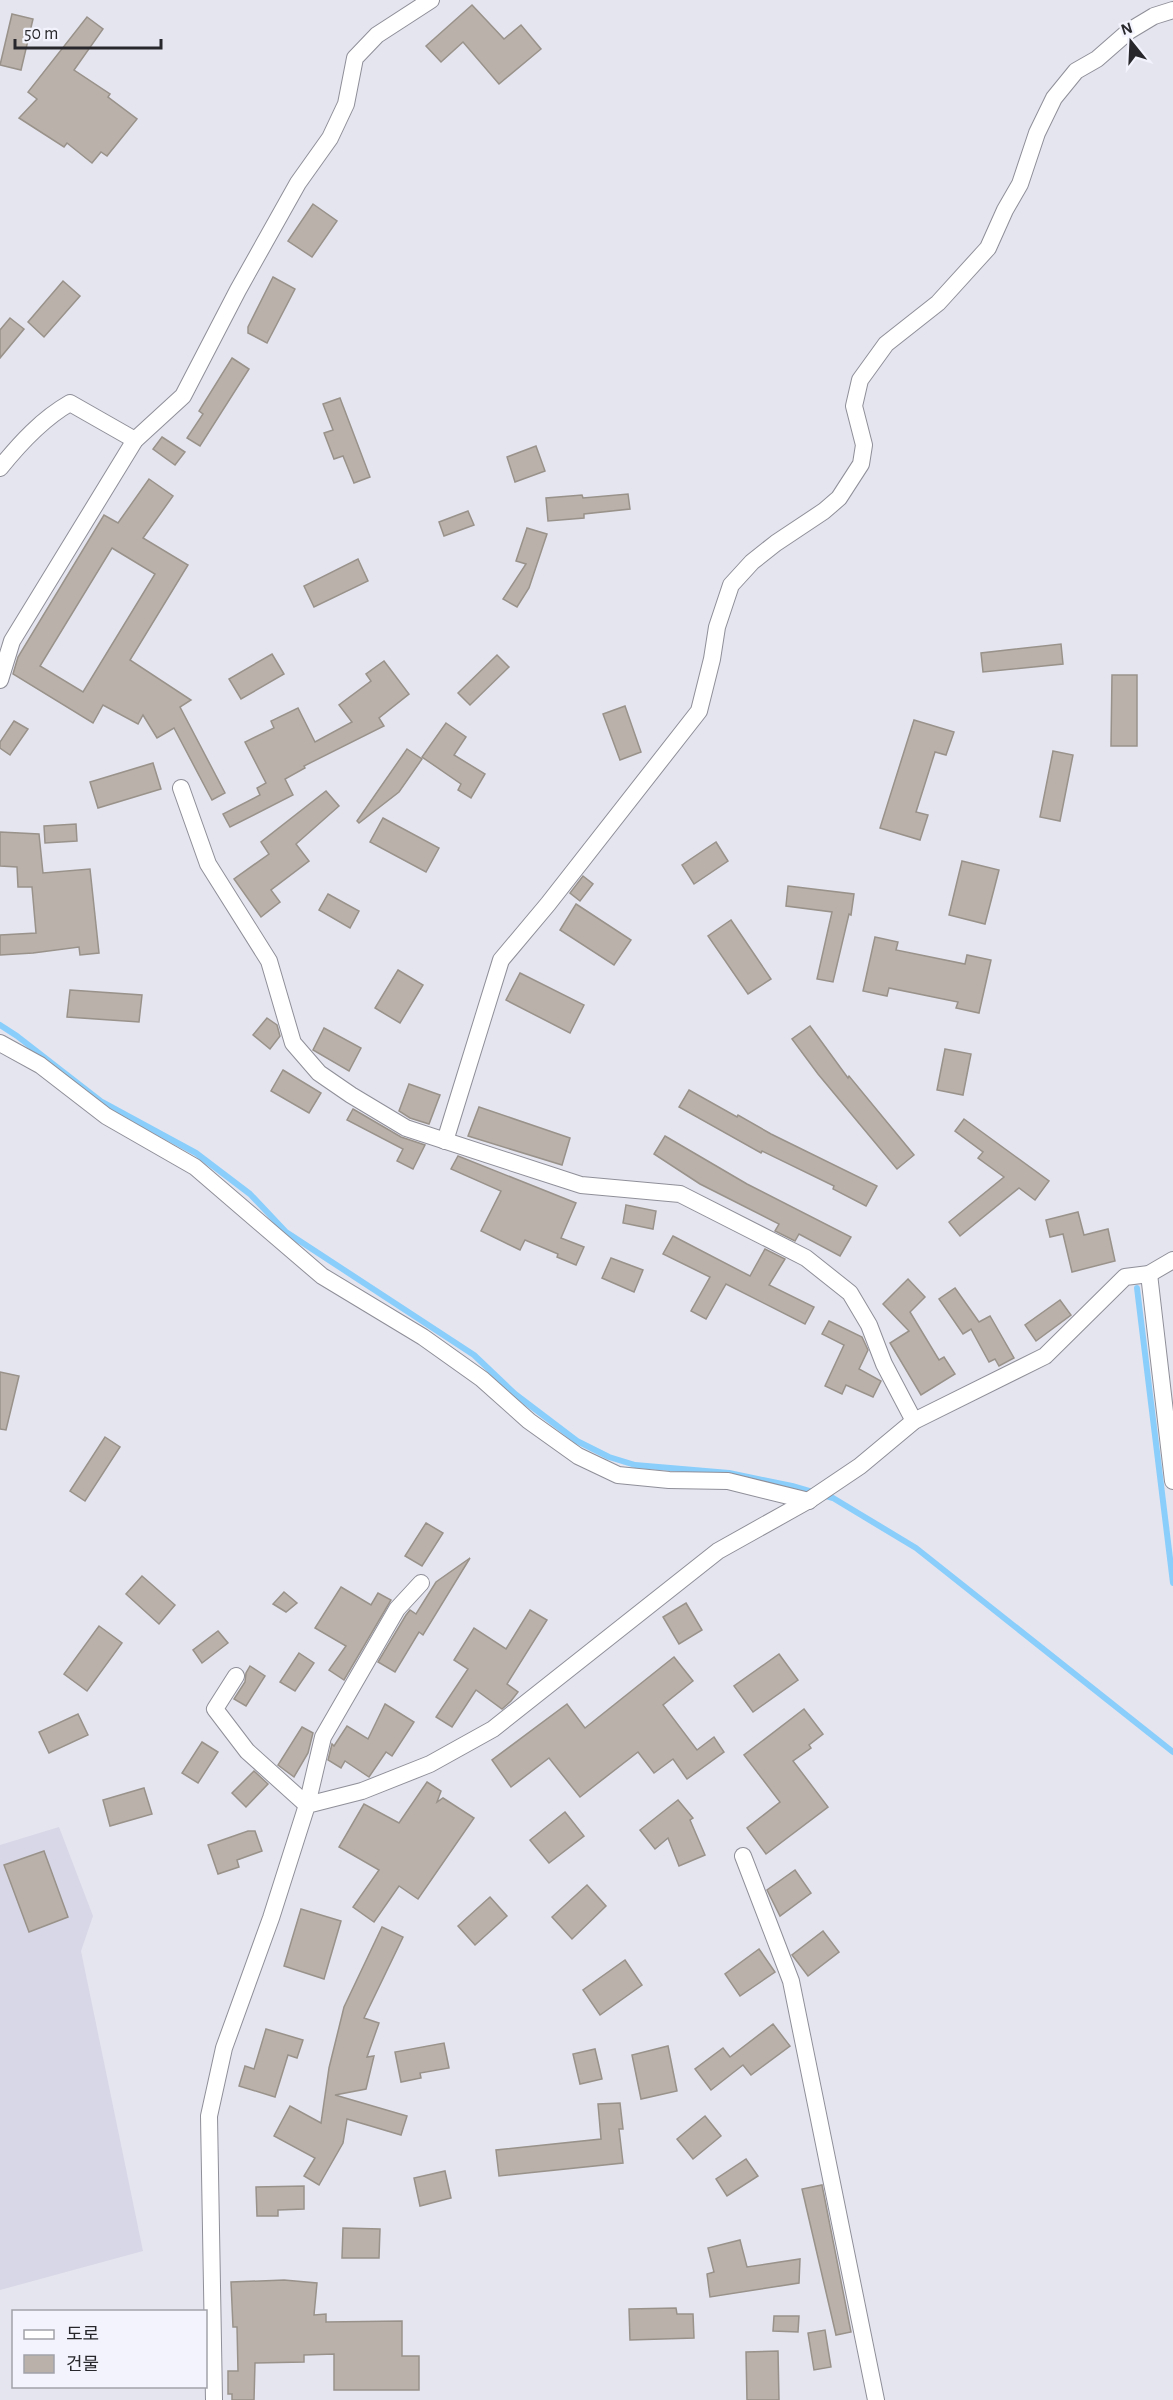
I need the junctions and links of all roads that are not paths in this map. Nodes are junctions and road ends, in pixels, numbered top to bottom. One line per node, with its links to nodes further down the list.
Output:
1 (431, 0): 3 (street)
2 (1173, 10): 8 (street)
3 (135, 440): 4 (street); 5 (street)
4 (0, 468)
5 (0, 680)
6 (181, 788): 8 (street)
7 (0, 1043): 13 (street)
8 (445, 1142): 11 (street)
9 (1173, 1260): 10 (street)
10 (1149, 1275): 11 (street); 12 (street)
11 (914, 1421): 13 (street)
12 (1173, 1480)
13 (810, 1500): 16 (street)
14 (421, 1583): 16 (street)
15 (236, 1676): 16 (street)
16 (307, 1805): 18 (street)
17 (743, 1856): 19 (street)
18 (214, 2400)
19 (876, 2400)

